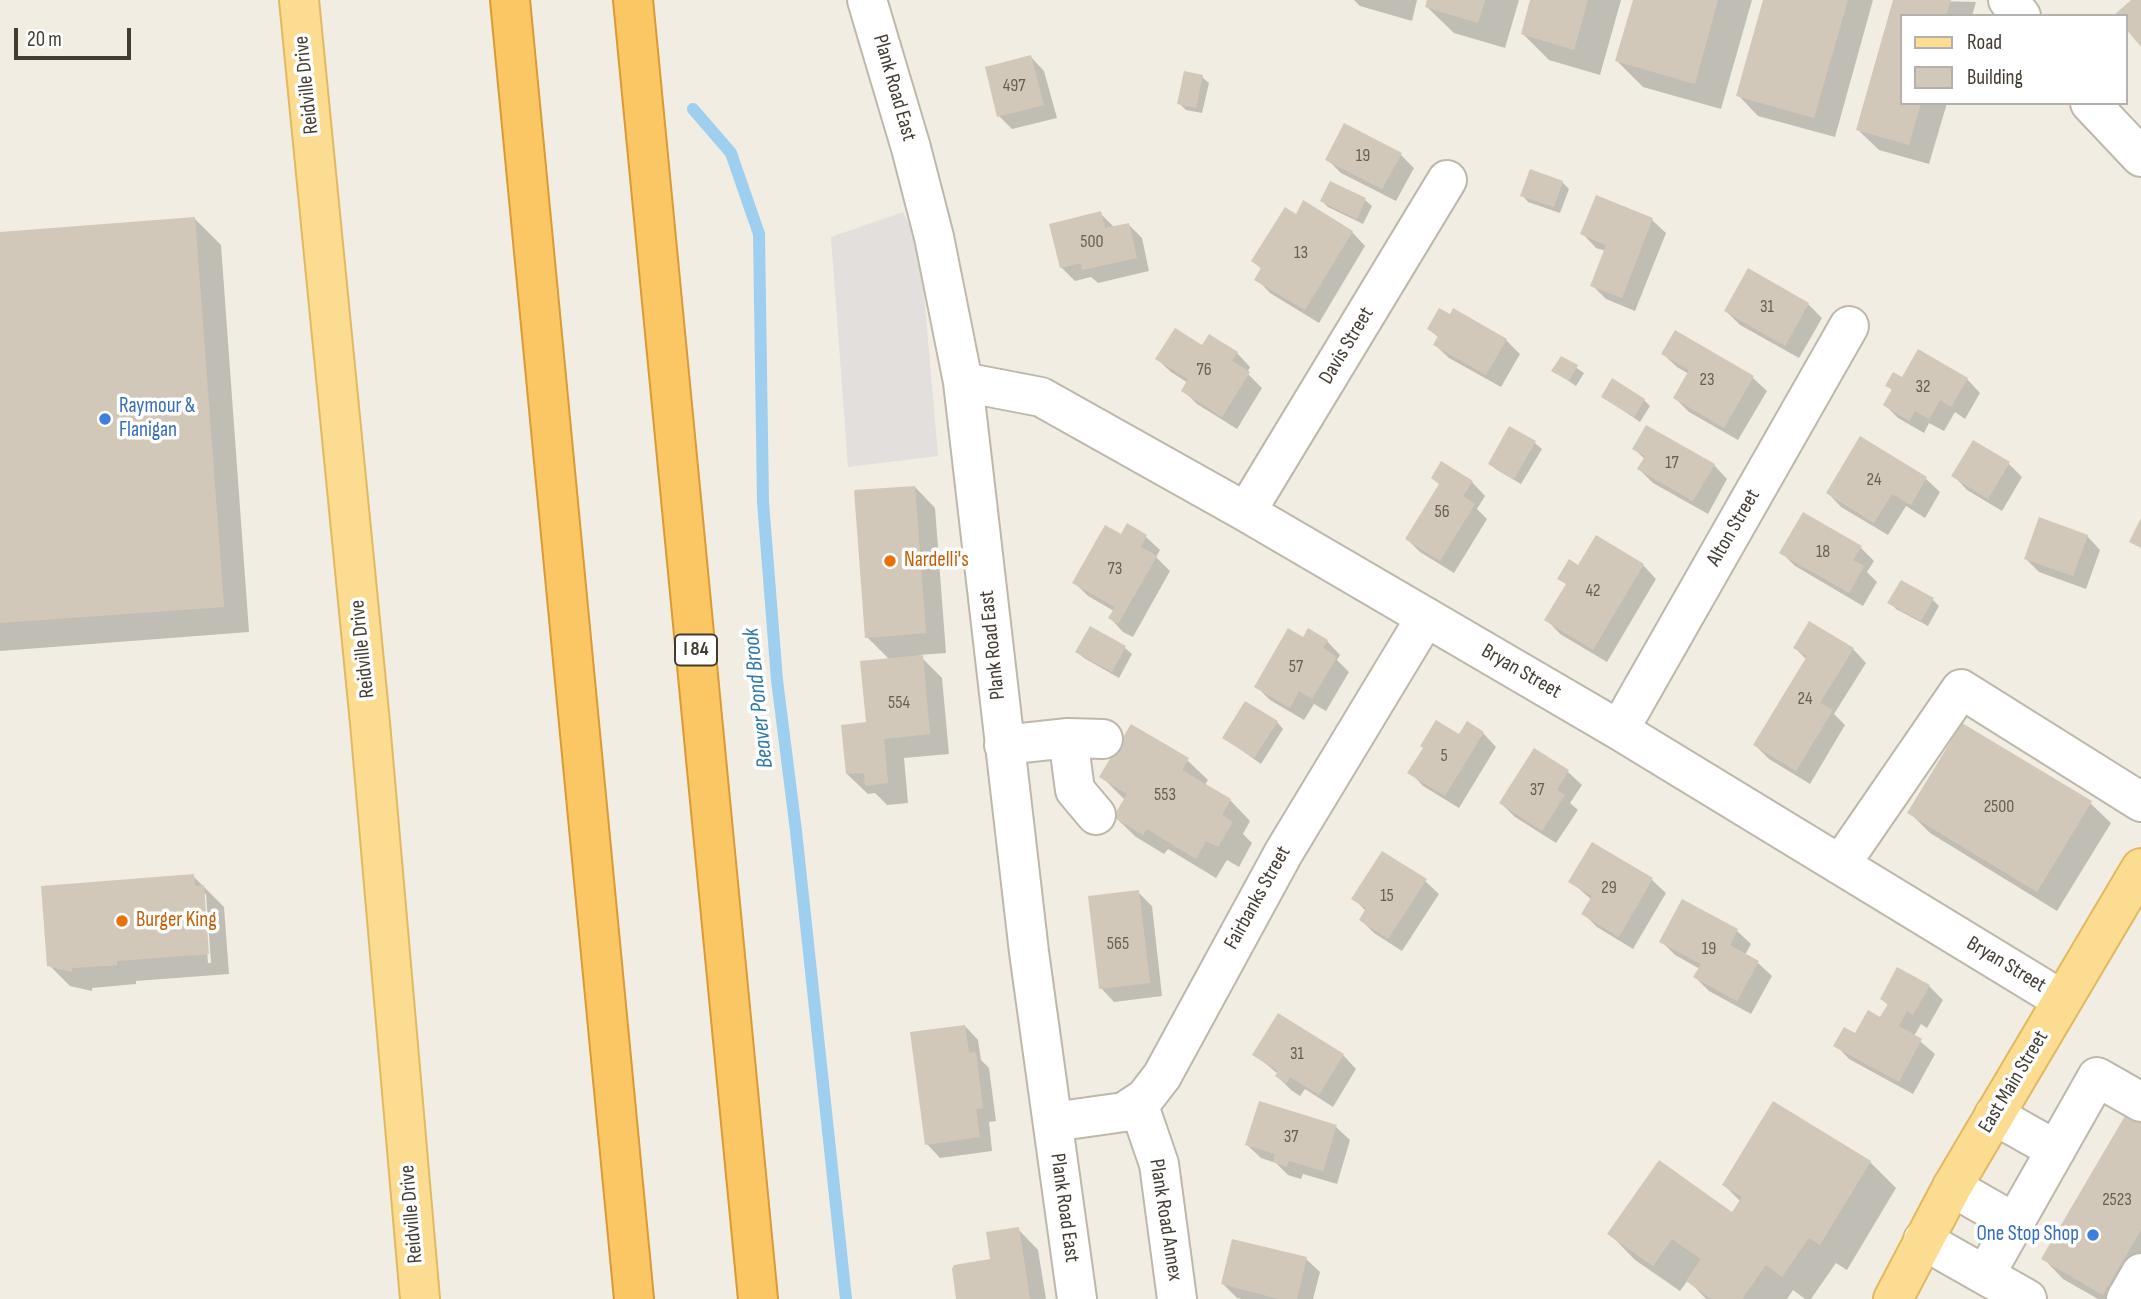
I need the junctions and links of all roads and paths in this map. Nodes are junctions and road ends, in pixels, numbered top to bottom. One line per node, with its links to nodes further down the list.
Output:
1 (299, 0): 31 (main road, Reidville Drive)
2 (510, 0): 32 (highway)
3 (633, 0): 33 (highway, I 84)
4 (867, 0): 11 (street, Plank Road East)
5 (2008, 0): 6 (street)
6 (2019, 14)
7 (2092, 105): 8 (street)
8 (2141, 158)
9 (1447, 180): 12 (street, Davis Street)
10 (1849, 326): 14 (street, Alton Street)
11 (963, 382): 12 (street, Bryan Street); 15 (street, Plank Road East)
12 (1247, 512): 13 (street, Bryan Street)
13 (1426, 617): 14 (street, Bryan Street); 21 (street, Fairbanks Street)
14 (1619, 730): 18 (street, Bryan Street)
15 (1004, 745): 17 (street); 24 (street, Plank Road East)
16 (2141, 802): 18 (street)
17 (1096, 815)
18 (1840, 865): 20 (street, Bryan Street)
19 (2141, 868): 20 (main road, East Main Street)
20 (2062, 1000): 23 (main road, East Main Street)
21 (1138, 1102): 24 (street, Fairbanks Street); 35 (street, Plank Road Annex)
22 (2141, 1102): 25 (street)
23 (1994, 1115): 25 (street); 26 (main road, East Main Street)
24 (1053, 1122): 34 (street, Plank Road East)
25 (2056, 1150): 27 (street)
26 (1952, 1187): 27 (street); 28 (main road, East Main Street)
27 (2015, 1223): 30 (street)
28 (1923, 1240): 30 (street); 36 (main road, East Main Street)
29 (2141, 1273): 38 (street)
30 (1985, 1275): 37 (street)
31 (420, 1299)
32 (634, 1299)
33 (758, 1299)
34 (1077, 1299)
35 (1177, 1299)
36 (1893, 1299)
37 (2027, 1299)
38 (2126, 1299)

